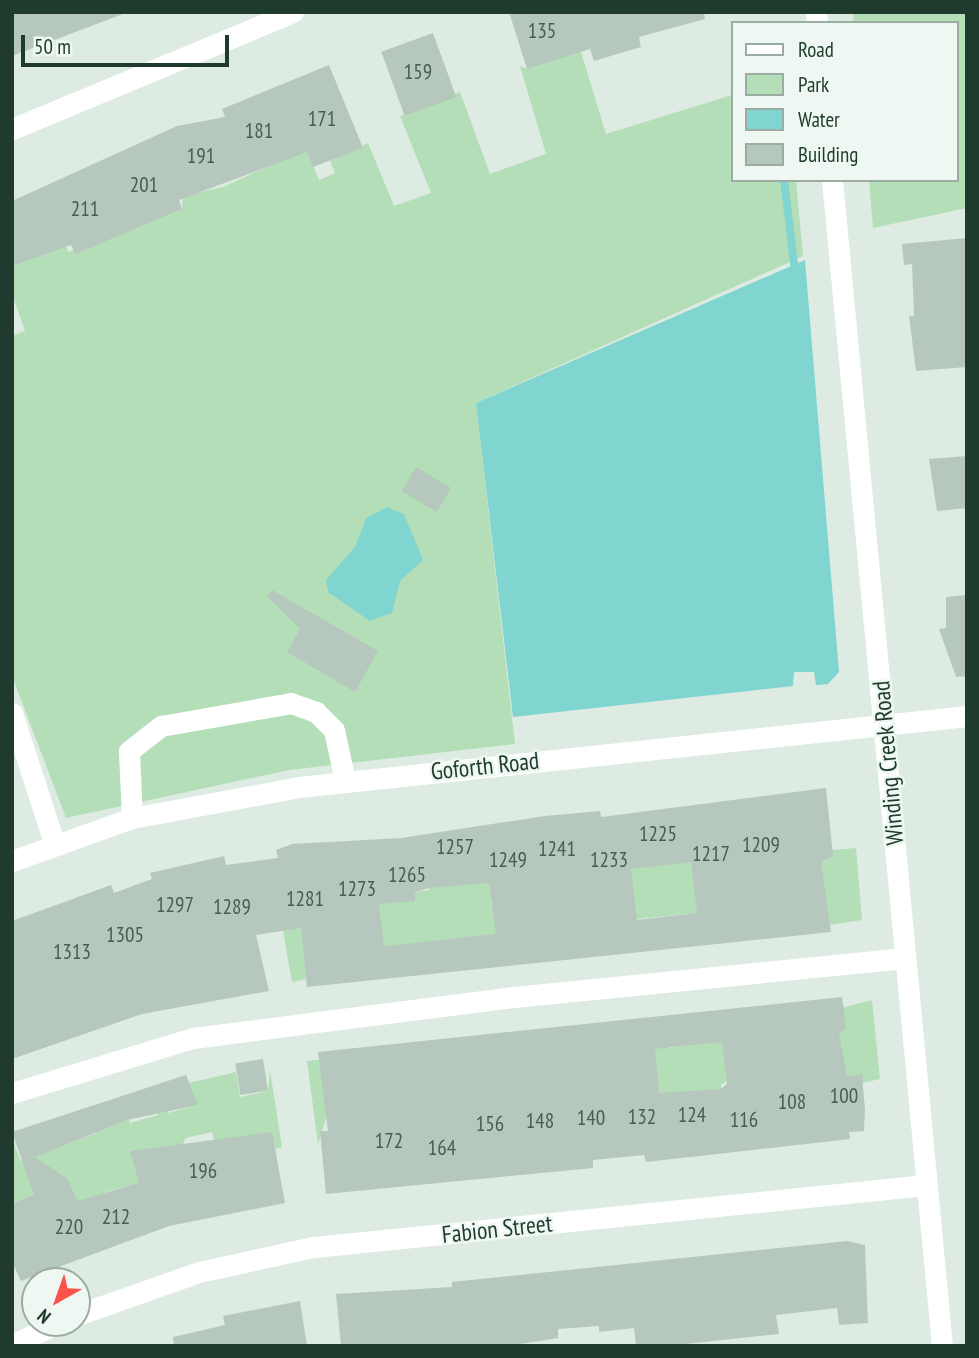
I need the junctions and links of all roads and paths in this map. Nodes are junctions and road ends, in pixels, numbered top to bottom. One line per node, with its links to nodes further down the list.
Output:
1 (293, 12): 2 (street)
2 (12, 129)
3 (832, 182): 6 (street, Winding Creek Road)
4 (12, 713): 9 (street)
5 (967, 716): 6 (street, Goforth Road)
6 (885, 723): 7 (street, Goforth Road); 11 (street, Winding Creek Road)
7 (345, 781): 8 (street, Goforth Road); 8 (street)
8 (132, 818): 9 (street, Goforth Road)
9 (55, 845): 10 (street, Goforth Road)
10 (12, 861)
11 (905, 958): 12 (street); 13 (street, Winding Creek Road)
12 (12, 1093)
13 (926, 1185): 14 (street, Fabion Street); 17 (street, Winding Creek Road)
14 (91, 1310)
15 (29, 1337): 16 (street)
16 (12, 1345)
17 (942, 1346)

